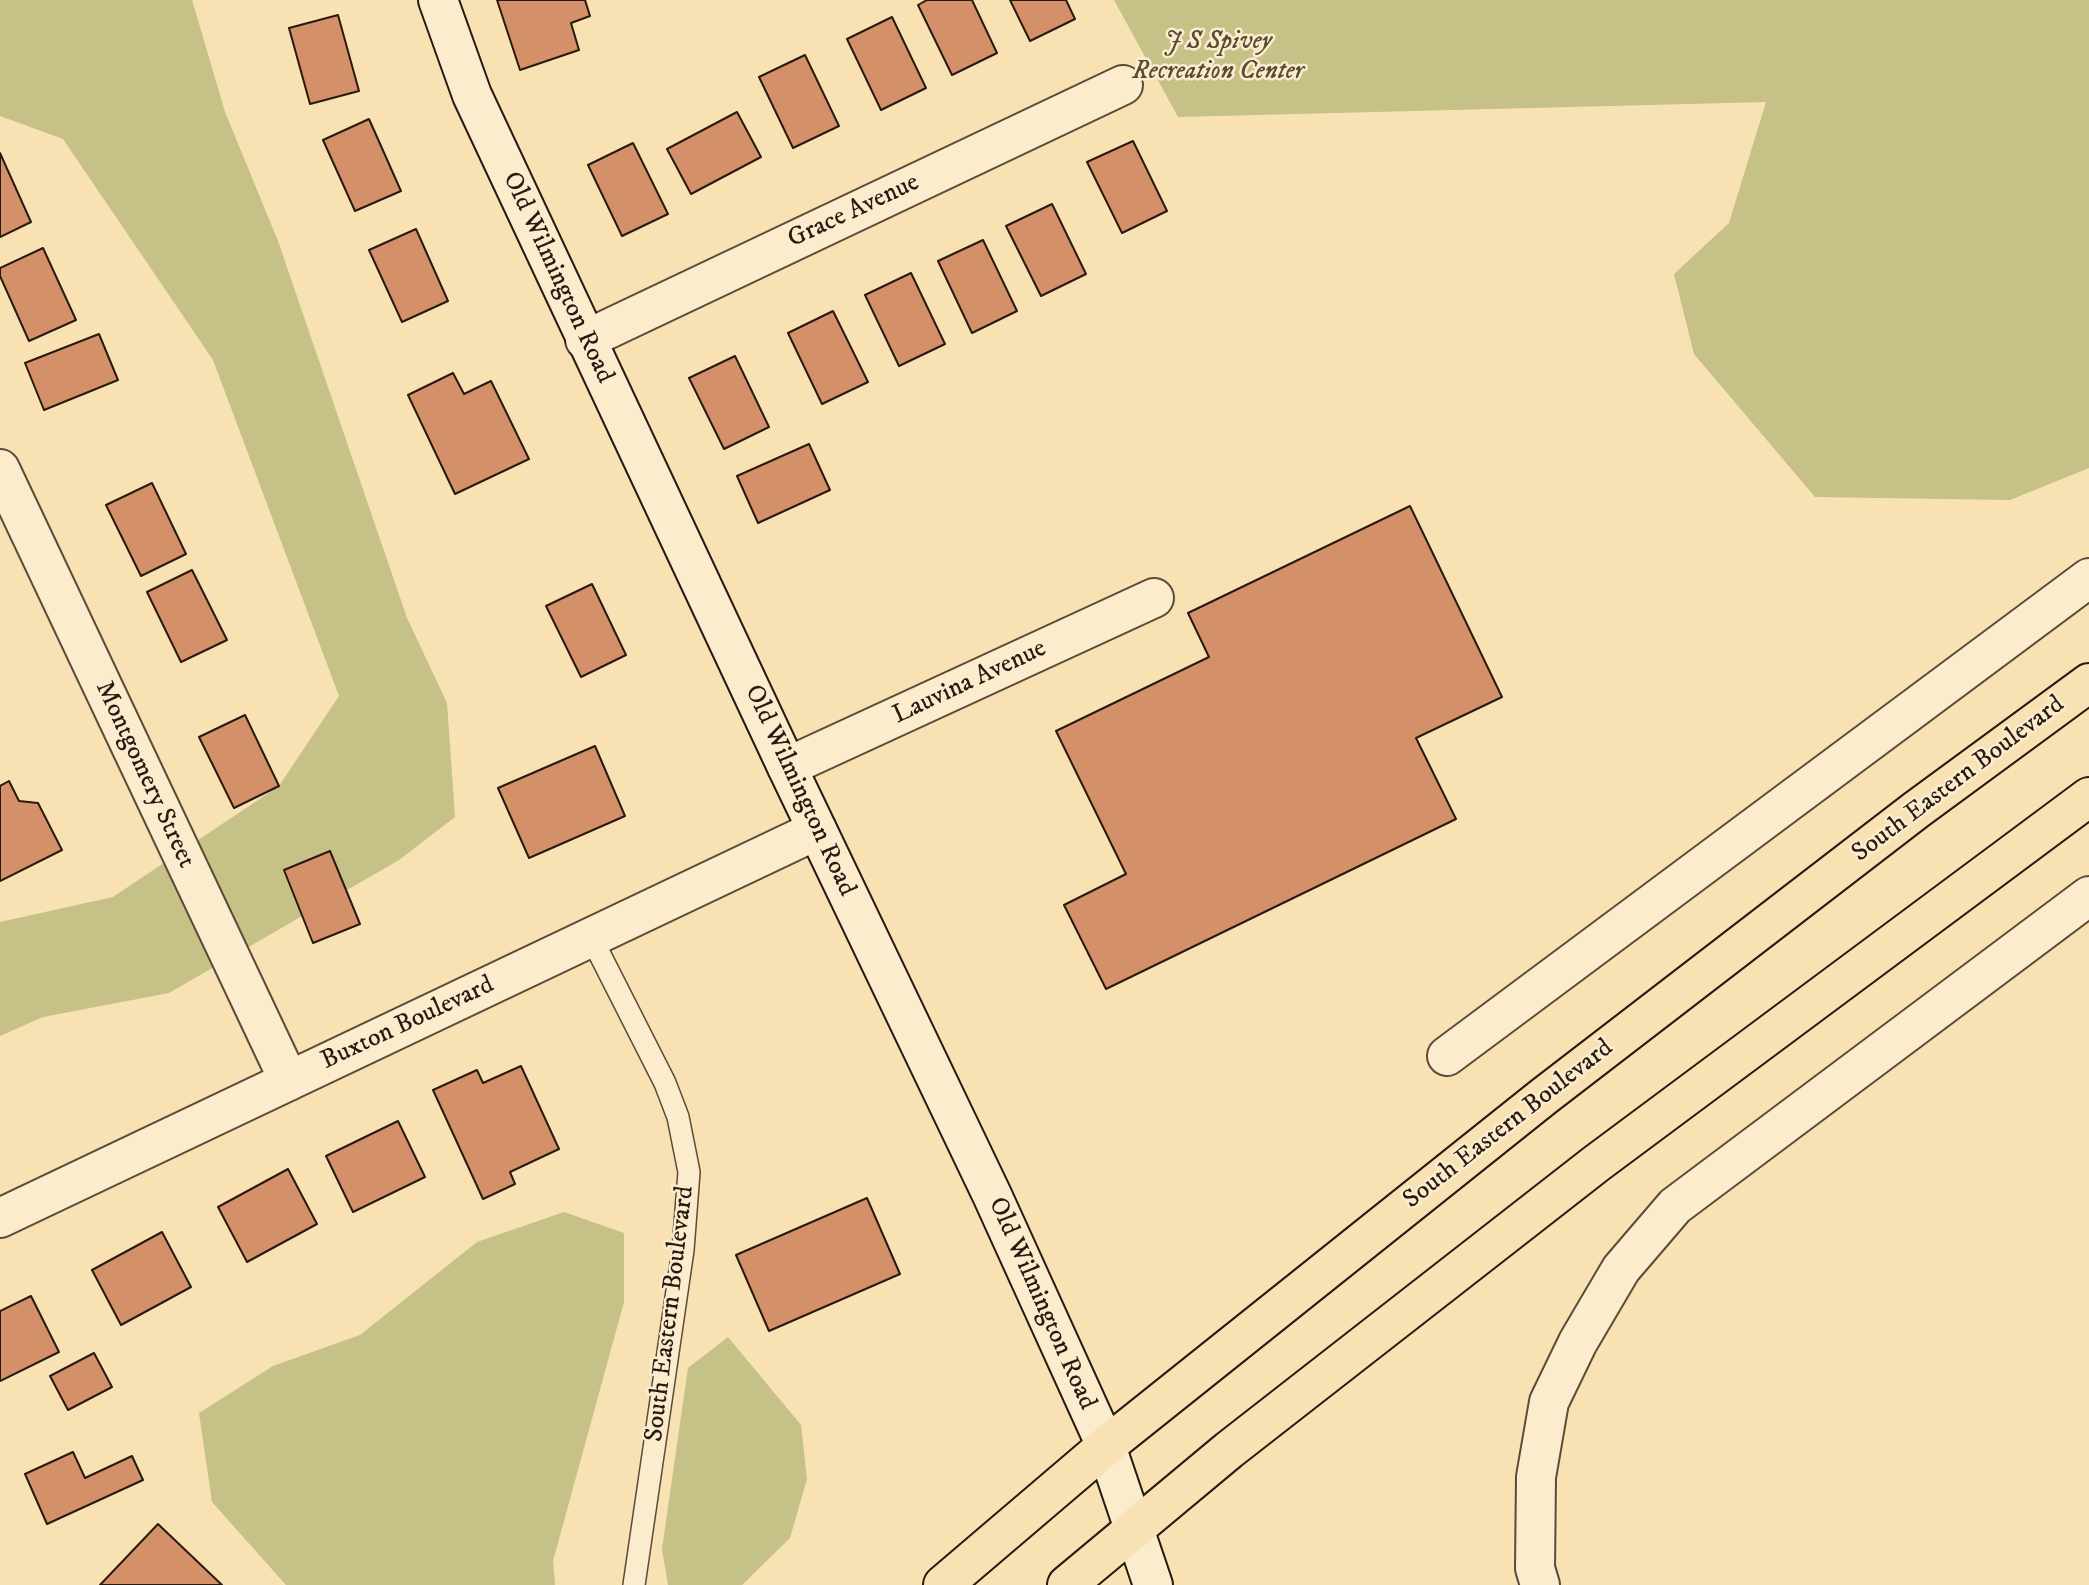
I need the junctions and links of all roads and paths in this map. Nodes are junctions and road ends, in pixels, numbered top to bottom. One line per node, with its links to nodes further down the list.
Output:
1 (438, 0): 3 (street, Old Wilmington Road)
2 (1123, 85): 3 (street, Grace Avenue)
3 (585, 340): 8 (street, Old Wilmington Road)
4 (0, 468): 14 (street, Montgomery Street)
5 (2089, 578): 13 (street)
6 (1154, 598): 8 (street, Lauvina Avenue)
7 (2089, 683): 16 (highway, South Eastern Boulevard)
8 (787, 767): 10 (street, Old Wilmington Road)
9 (2089, 797): 17 (highway)
10 (817, 830): 12 (street, Buxton Boulevard); 16 (street, Old Wilmington Road)
11 (2089, 896): 22 (street)
12 (591, 937): 14 (street, Buxton Boulevard); 18 (lane, South Eastern Boulevard)
13 (1447, 1056)
14 (289, 1081): 15 (street, Buxton Boulevard)
15 (0, 1218)
16 (1106, 1446): 17 (street, Old Wilmington Road); 19 (highway, South Eastern Boulevard)
17 (1134, 1527): 20 (highway); 21 (street, Old Wilmington Road)
18 (635, 1585)
19 (943, 1585)
20 (1067, 1585)
21 (1153, 1585)
22 (1540, 1585)

